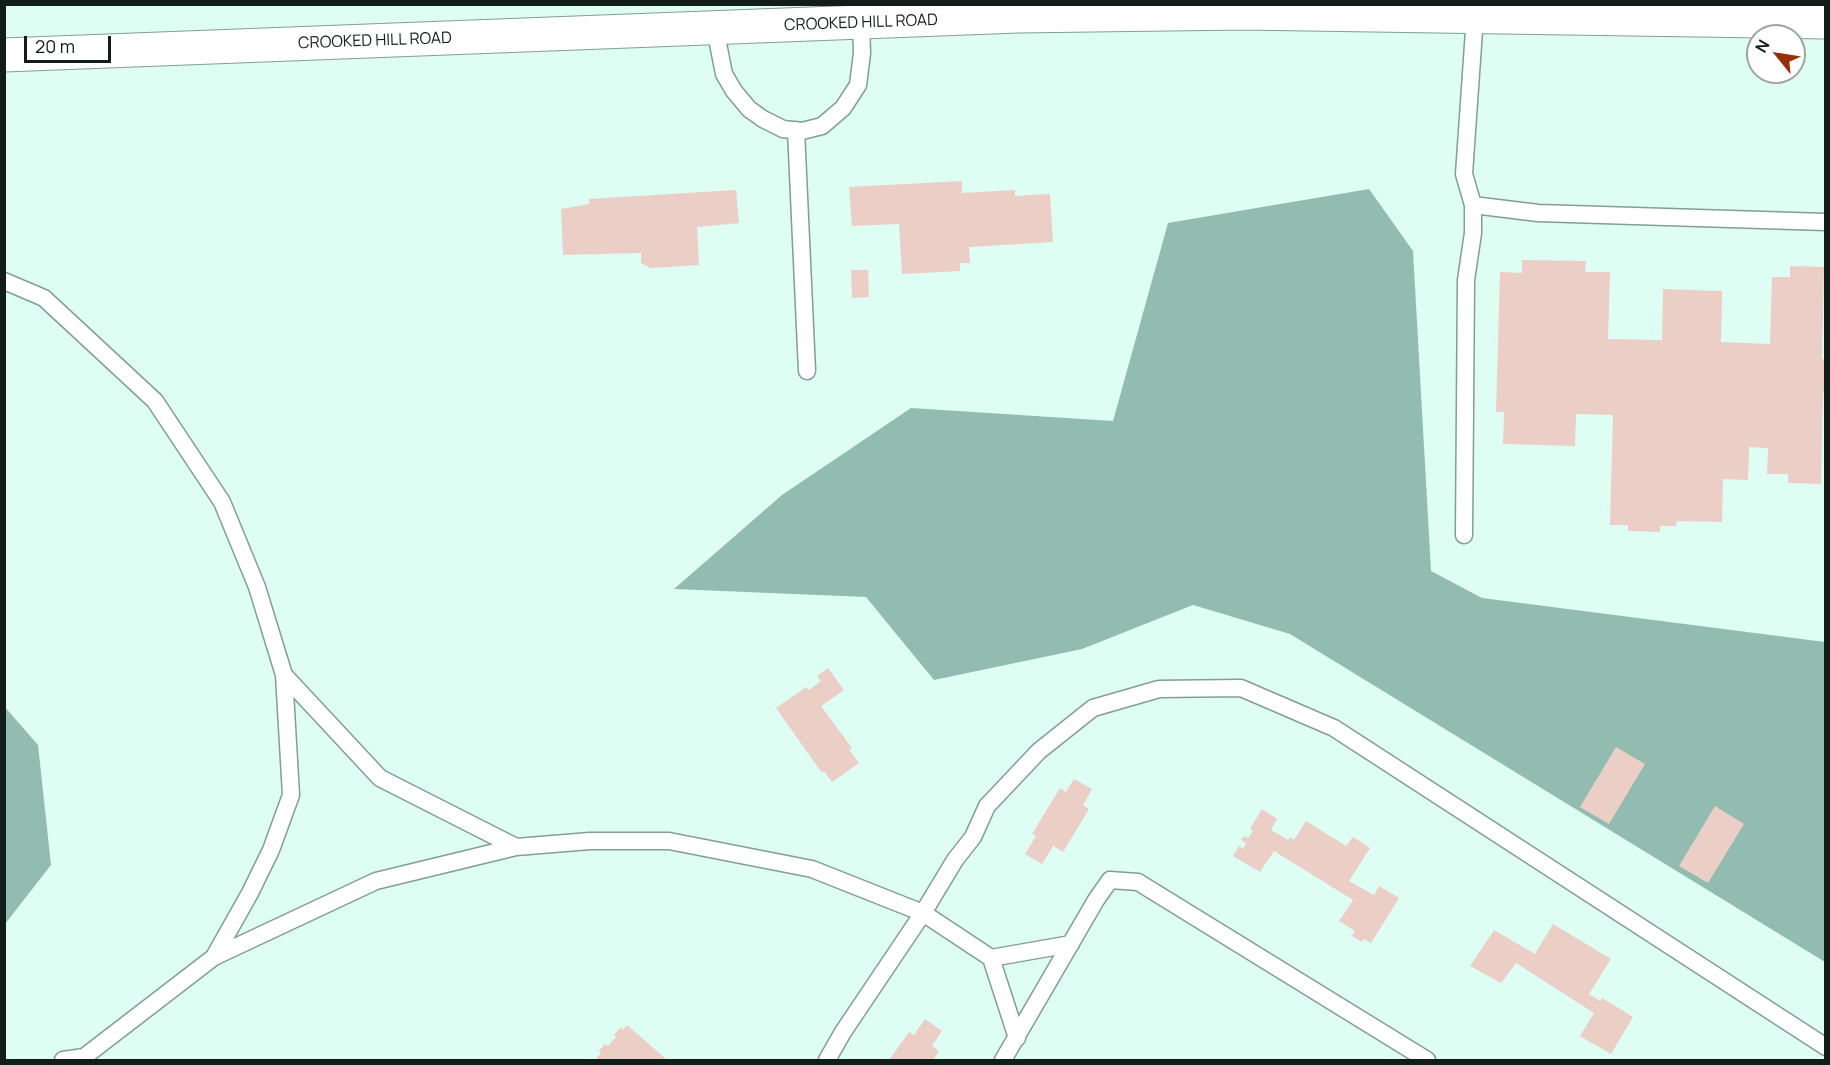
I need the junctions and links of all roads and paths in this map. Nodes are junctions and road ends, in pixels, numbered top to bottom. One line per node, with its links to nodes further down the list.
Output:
1 (1475, 16): 2 (main road, CROOKED HILL ROAD); 3 (main road, CROOKED HILL ROAD); 7 (lane)
2 (1826, 22)
3 (861, 23): 4 (main road, CROOKED HILL ROAD); 6 (lane)
4 (715, 28): 5 (main road, CROOKED HILL ROAD); 6 (lane)
5 (4, 54)
6 (796, 130): 10 (lane)
7 (1473, 205): 8 (lane); 11 (lane)
8 (1826, 222)
9 (4, 281): 12 (lane)
10 (807, 371)
11 (1464, 535)
12 (284, 675): 13 (lane); 16 (lane)
13 (516, 847): 14 (lane); 16 (lane)
14 (922, 913): 17 (lane); 18 (lane); 20 (lane)
15 (1071, 944): 17 (lane); 19 (lane); 25 (lane)
16 (214, 957): 21 (lane)
17 (991, 958): 19 (lane)
18 (843, 1032): 22 (lane); 23 (lane)
19 (1017, 1038): 24 (lane)
20 (1826, 1047)
21 (63, 1060)
22 (827, 1060)
23 (840, 1060)
24 (1003, 1060)
25 (1427, 1060)

